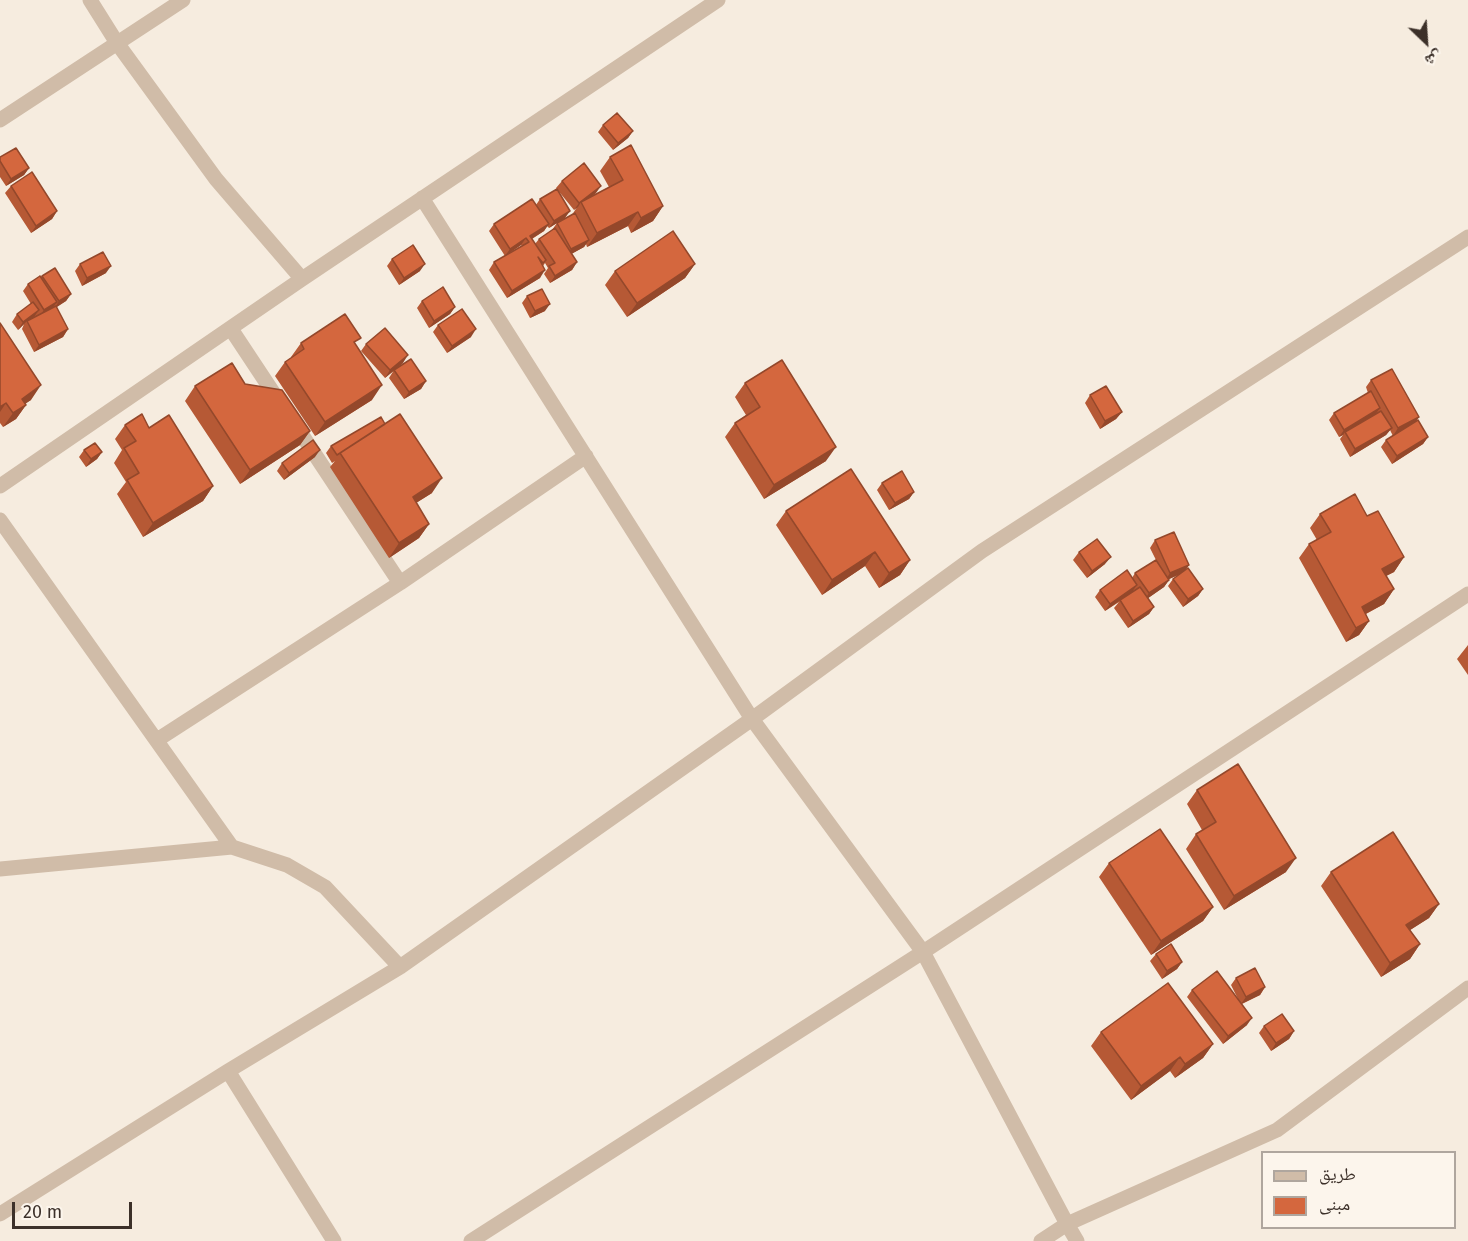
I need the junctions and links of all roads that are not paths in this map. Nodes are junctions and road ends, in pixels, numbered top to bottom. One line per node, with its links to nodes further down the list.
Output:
1 (90, 0): 4 (street)
2 (183, 0): 4 (street)
3 (718, 0): 6 (street)
4 (117, 43): 5 (street); 8 (street)
5 (0, 120)
6 (422, 198): 8 (street); 10 (street)
7 (1468, 237): 15 (street)
8 (302, 279): 9 (street)
9 (231, 329): 11 (street); 13 (street)
10 (586, 456): 13 (street); 15 (street)
11 (0, 486)
12 (0, 520): 16 (street)
13 (400, 583): 16 (street)
14 (1468, 594): 19 (street)
15 (752, 719): 19 (street); 20 (street)
16 (157, 740): 17 (street)
17 (232, 847): 18 (street); 20 (street)
18 (0, 869)
19 (923, 952): 24 (street); 25 (street)
20 (400, 967): 22 (street)
21 (1468, 988): 24 (street)
22 (228, 1071): 23 (street); 26 (street)
23 (0, 1214)
24 (1067, 1224): 27 (street); 28 (street)
25 (480, 1239)
26 (334, 1241)
27 (1041, 1241)
28 (1077, 1241)

